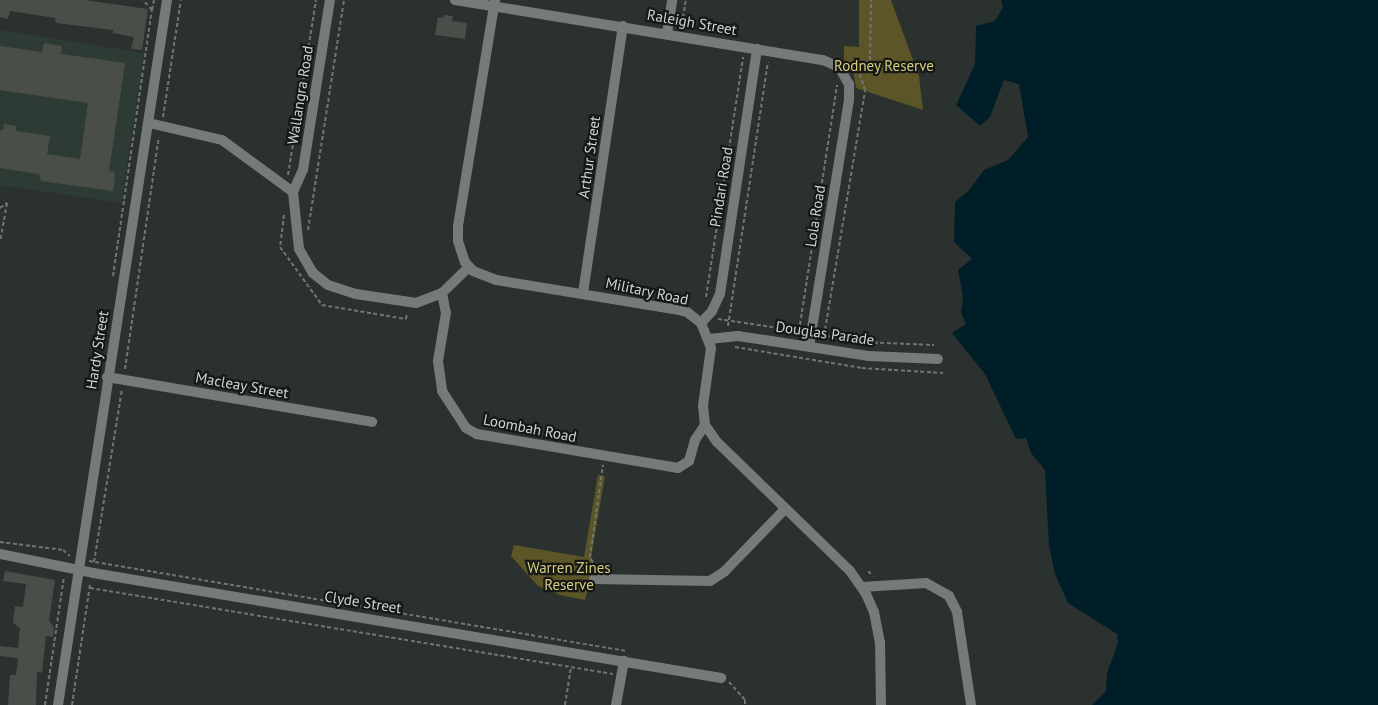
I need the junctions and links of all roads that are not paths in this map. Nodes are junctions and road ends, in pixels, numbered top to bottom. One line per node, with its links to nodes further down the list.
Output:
1 (167, 0): 10 (street, Hardy Street)
2 (330, 0): 11 (street, Wallangra Road)
3 (455, 0): 5 (street, Raleigh Street)
4 (672, 0): 7 (street)
5 (495, 3): 6 (street, Raleigh Street); 12 (street)
6 (623, 26): 7 (street, Raleigh Street); 14 (street, Arthur Street)
7 (666, 33): 8 (street, Raleigh Street)
8 (757, 49): 9 (street, Raleigh Street); 15 (street, Pindari Road)
9 (850, 90): 17 (street, Lola Road)
10 (149, 123): 11 (street); 19 (street, Hardy Street)
11 (290, 189): 13 (street)
12 (468, 267): 13 (street); 14 (street, Military Road)
13 (442, 293): 21 (street, Loombah Road)
14 (583, 294): 15 (street, Military Road)
15 (700, 323): 16 (street, Military Road)
16 (709, 339): 17 (street, Douglas Parade); 21 (street)
17 (809, 346): 18 (street, Douglas Parade)
18 (938, 359)
19 (107, 377): 20 (street, Macleay Street); 24 (street, Hardy Street)
20 (372, 422)
21 (705, 425): 22 (street)
22 (785, 509): 25 (street); 26 (street)
23 (0, 554): 24 (street, Clyde Street)
24 (80, 571): 27 (street, Clyde Street); 29 (street, Hardy Street)
25 (594, 579)
26 (862, 588): 31 (street); 32 (street)
27 (624, 661): 28 (street, Clyde Street); 30 (street)
28 (721, 678)
29 (58, 705)
30 (616, 705)
31 (881, 705)
32 (971, 705)

